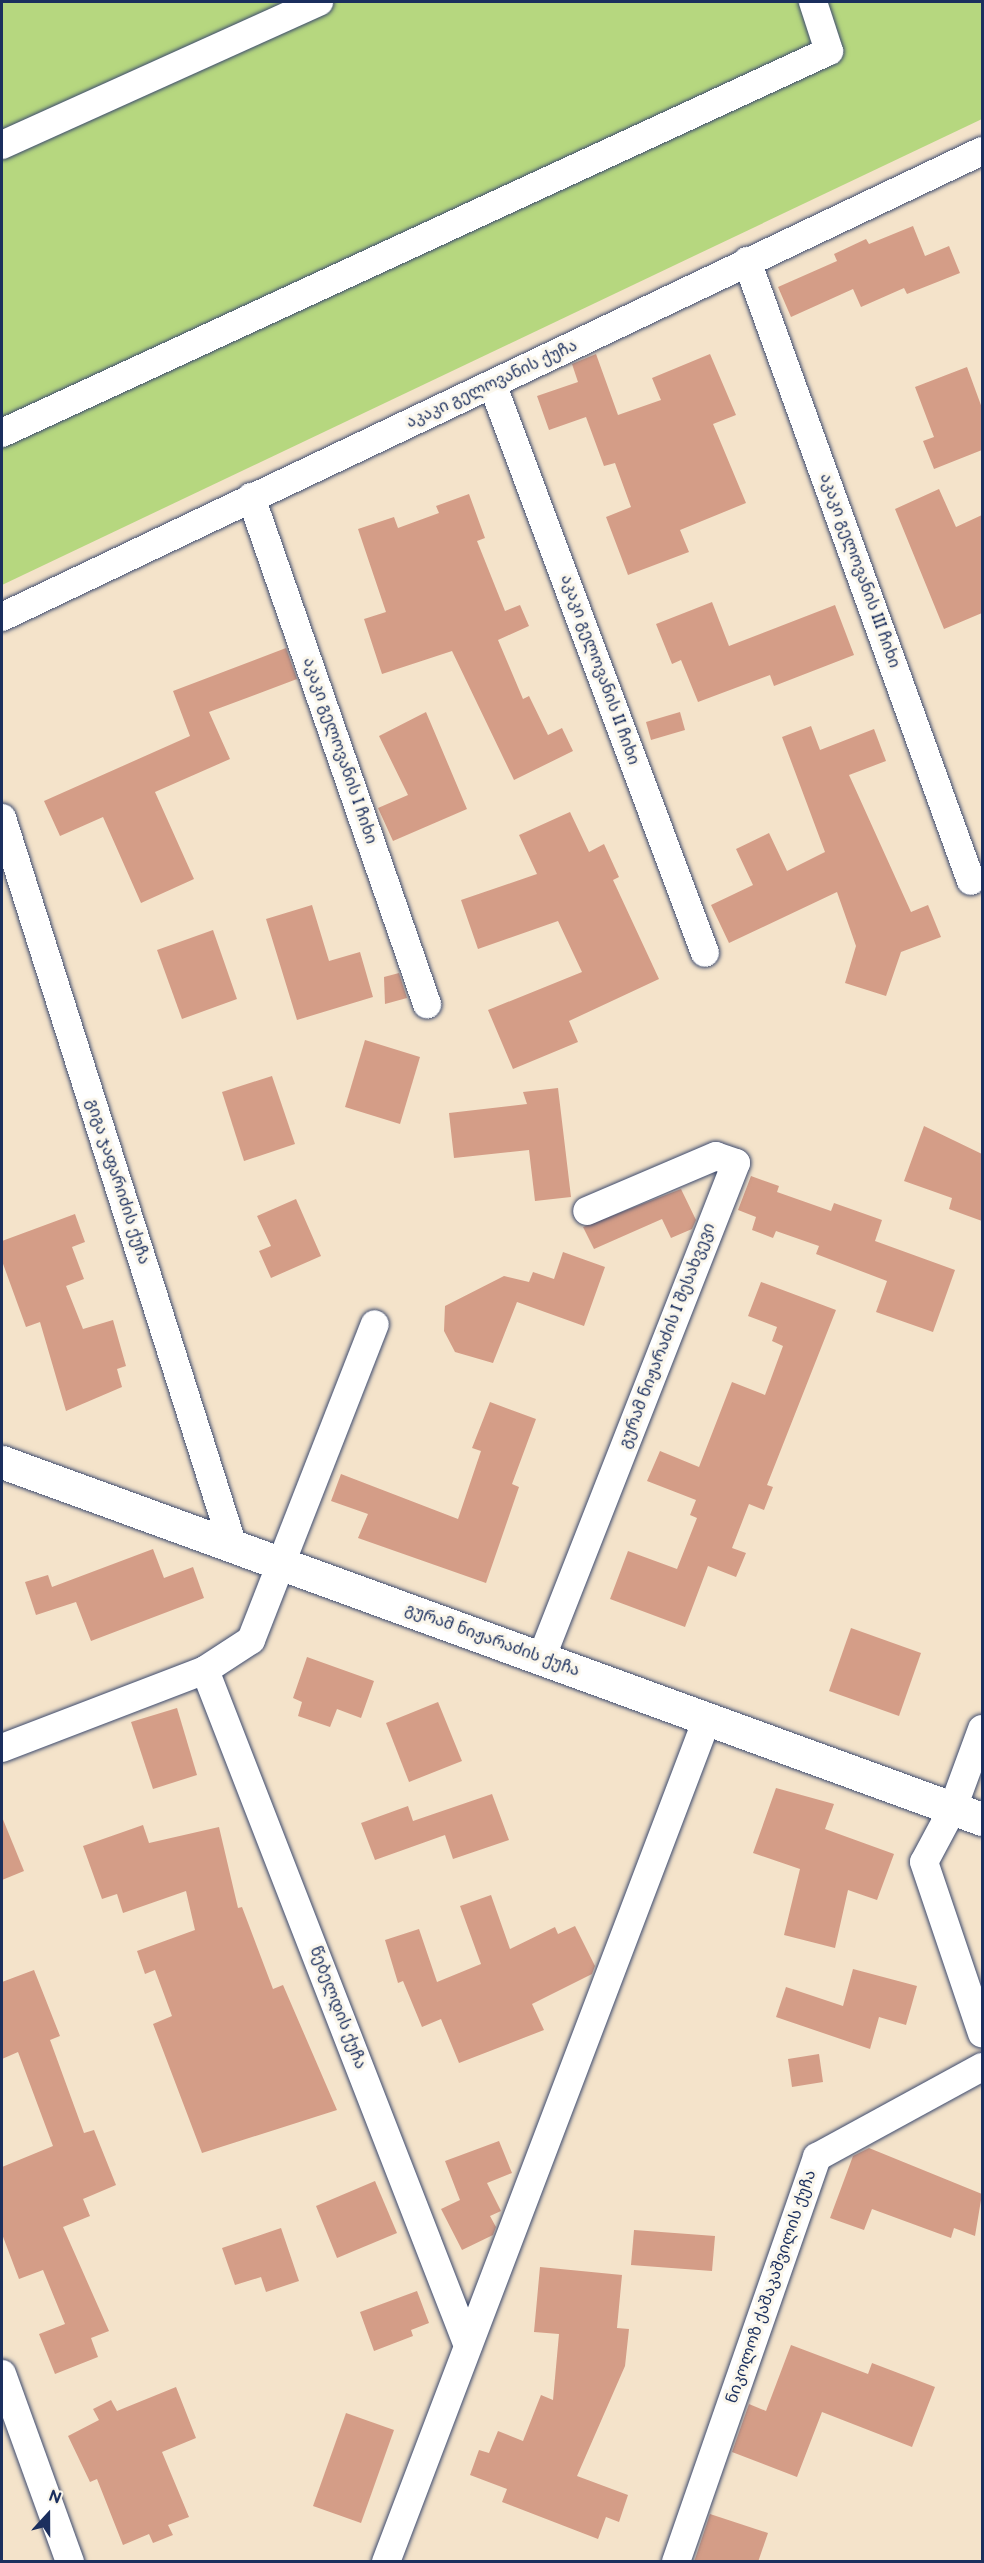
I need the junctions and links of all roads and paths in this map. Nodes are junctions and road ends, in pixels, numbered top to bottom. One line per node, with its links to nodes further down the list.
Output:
1 (319, 2): 3 (street)
2 (813, 2): 7 (street)
3 (2, 145)
4 (982, 151): 5 (street, აკაკი გელოვანის ქუჩა)
5 (747, 261): 6 (street, აკაკი გელოვანის ქუჩა); 11 (street, აკაკი გელოვანის III ჩიხი)
6 (493, 386): 8 (street, აკაკი გელოვანის ქუჩა); 12 (street, აკაკი გელოვანის II ჩიხი)
7 (2, 433)
8 (251, 497): 9 (street, აკაკი გელოვანის ქუჩა); 13 (street, აკაკი გელოვანის I ჩიხი)
9 (2, 617)
10 (2, 818): 17 (street, გიგა ჯაფარიძის ქუჩა)
11 (971, 881)
12 (705, 953)
13 (427, 1004)
14 (587, 1212): 19 (street, გურამ ნიჟარაძის I შესახვევი)
15 (375, 1324): 18 (street)
16 (2, 1462): 17 (street, გურამ ნიჟარაძის ქუჩა)
17 (232, 1546): 18 (street, გურამ ნიჟარაძის ქუჩა)
18 (280, 1564): 19 (street, გურამ ნიჟარაძის ქუჩა); 20 (street)
19 (542, 1659): 21 (street, გურამ ნიჟარაძის ქუჩა)
20 (205, 1670): 23 (street); 27 (street, წებელდის ქუჩა)
21 (707, 1719): 24 (street, გურამ ნიჟარაძის ქუჩა); 27 (street)
22 (982, 1729): 24 (street)
23 (2, 1748)
24 (968, 1813): 25 (street)
25 (982, 2033)
26 (982, 2067): 31 (street, ნიკოლოზ ქაშაკაშვილის ქუჩა)
27 (468, 2346): 30 (street)
28 (2, 2374): 29 (street)
29 (70, 2562)
30 (386, 2562)
31 (676, 2562)

